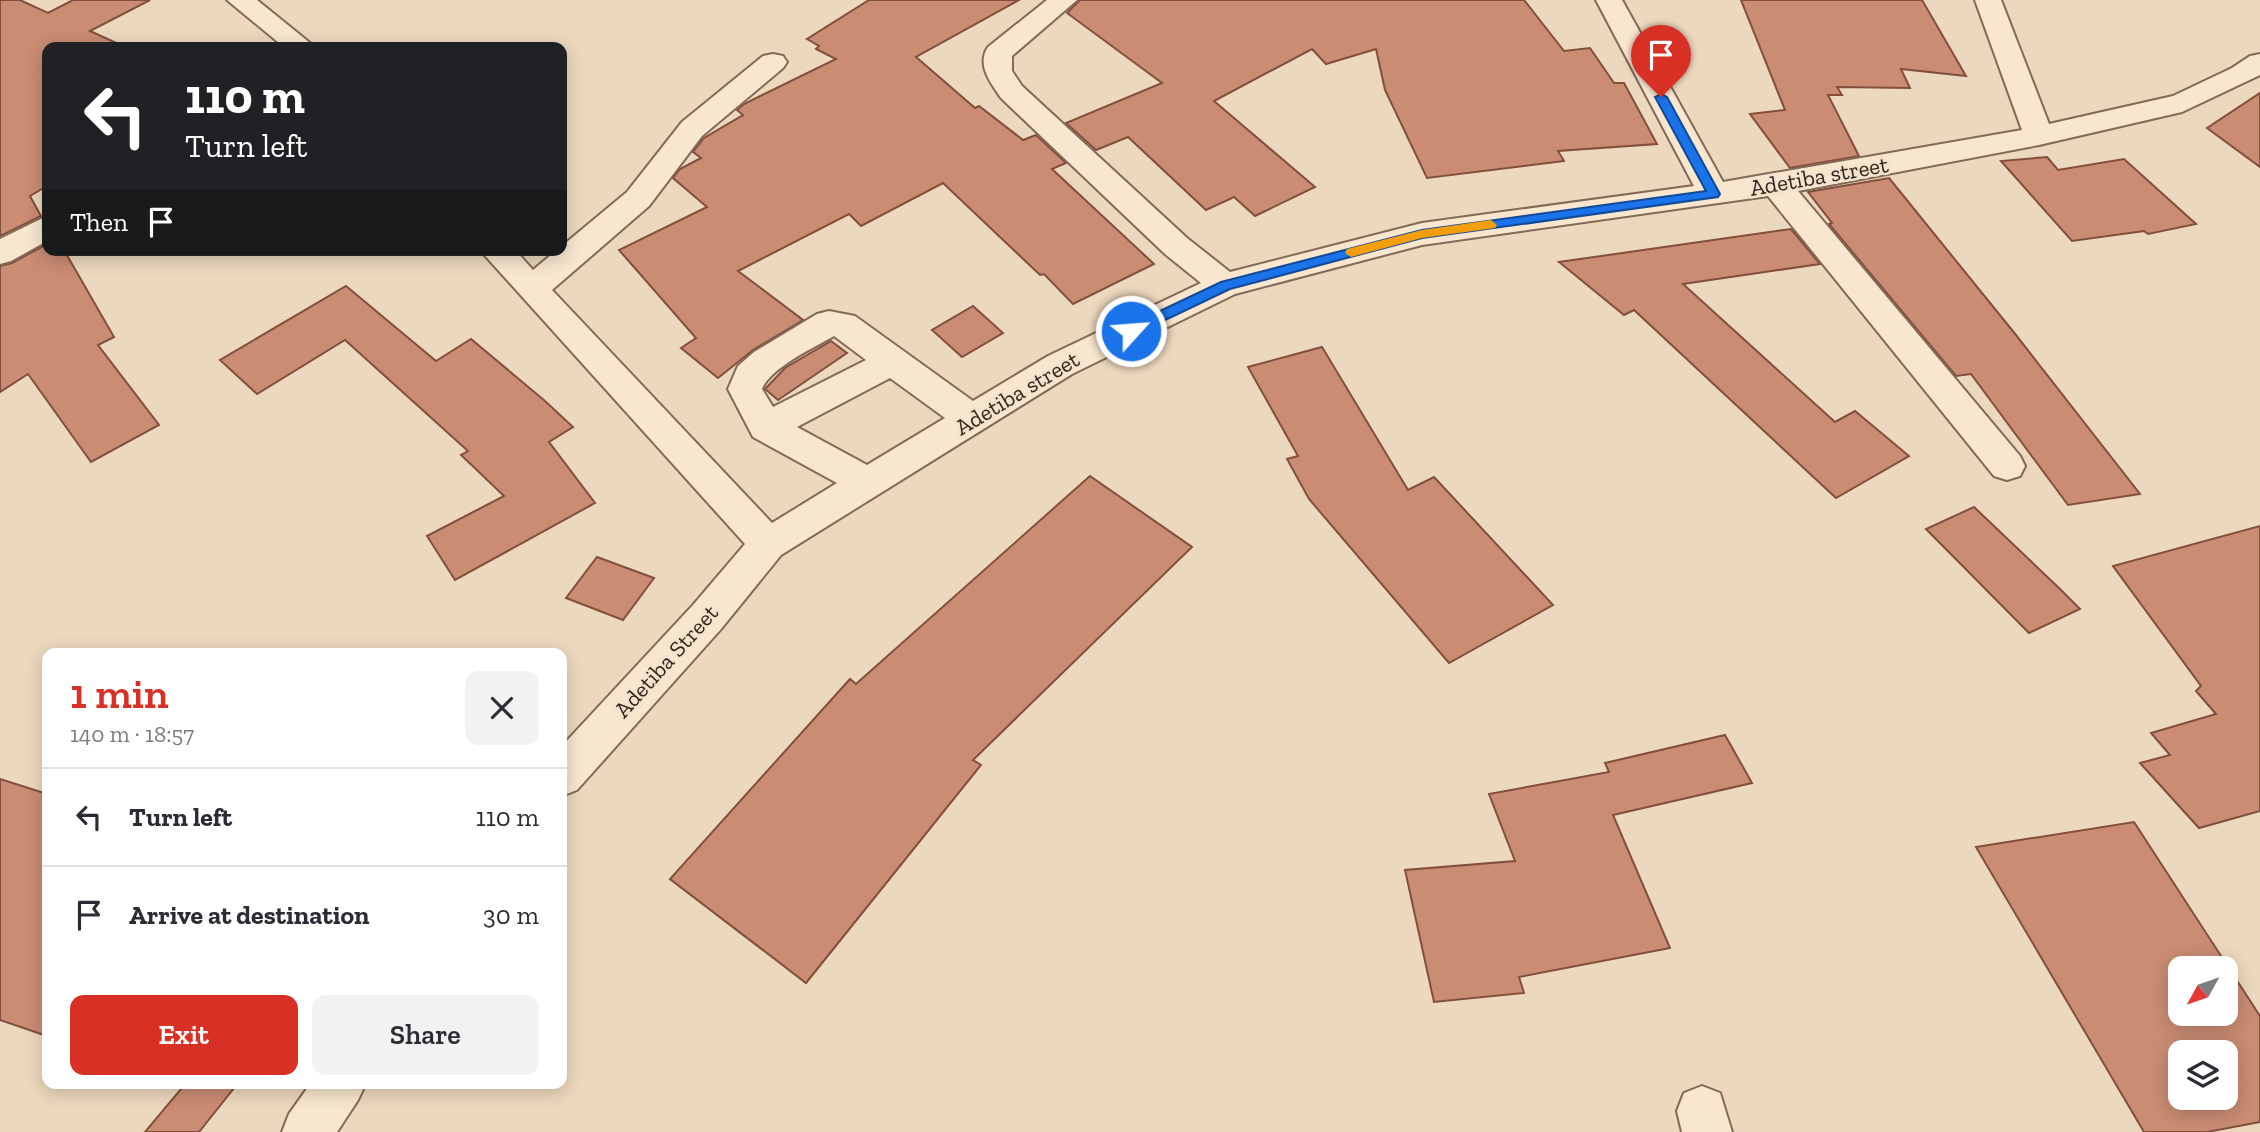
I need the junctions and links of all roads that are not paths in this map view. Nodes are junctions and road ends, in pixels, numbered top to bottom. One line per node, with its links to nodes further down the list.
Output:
1 (240, 0): 5 (street)
2 (1609, 0): 10 (street)
3 (1988, 0): 8 (street)
4 (1049, 4): 14 (street)
5 (295, 42)
6 (773, 62): 15 (street)
7 (2260, 62): 8 (street, Adetiba street)
8 (2039, 136): 9 (street, Adetiba street)
9 (1776, 185): 10 (street, Adetiba street); 19 (street)
10 (1714, 194): 14 (street, Adetiba street)
11 (42, 230): 12 (street)
12 (0, 253)
13 (502, 256): 15 (street)
14 (1225, 285): 17 (street, Adetiba street)
15 (532, 289): 21 (street)
16 (892, 362): 17 (street); 18 (street); 18 (street)
17 (972, 419): 20 (street, Adetiba street)
18 (766, 427): 20 (street)
19 (2007, 466)
20 (869, 483): 21 (street, Adetiba street)
21 (768, 544): 22 (street, Adetiba Street)
22 (567, 771)
23 (337, 1089): 24 (street)
24 (307, 1132)

